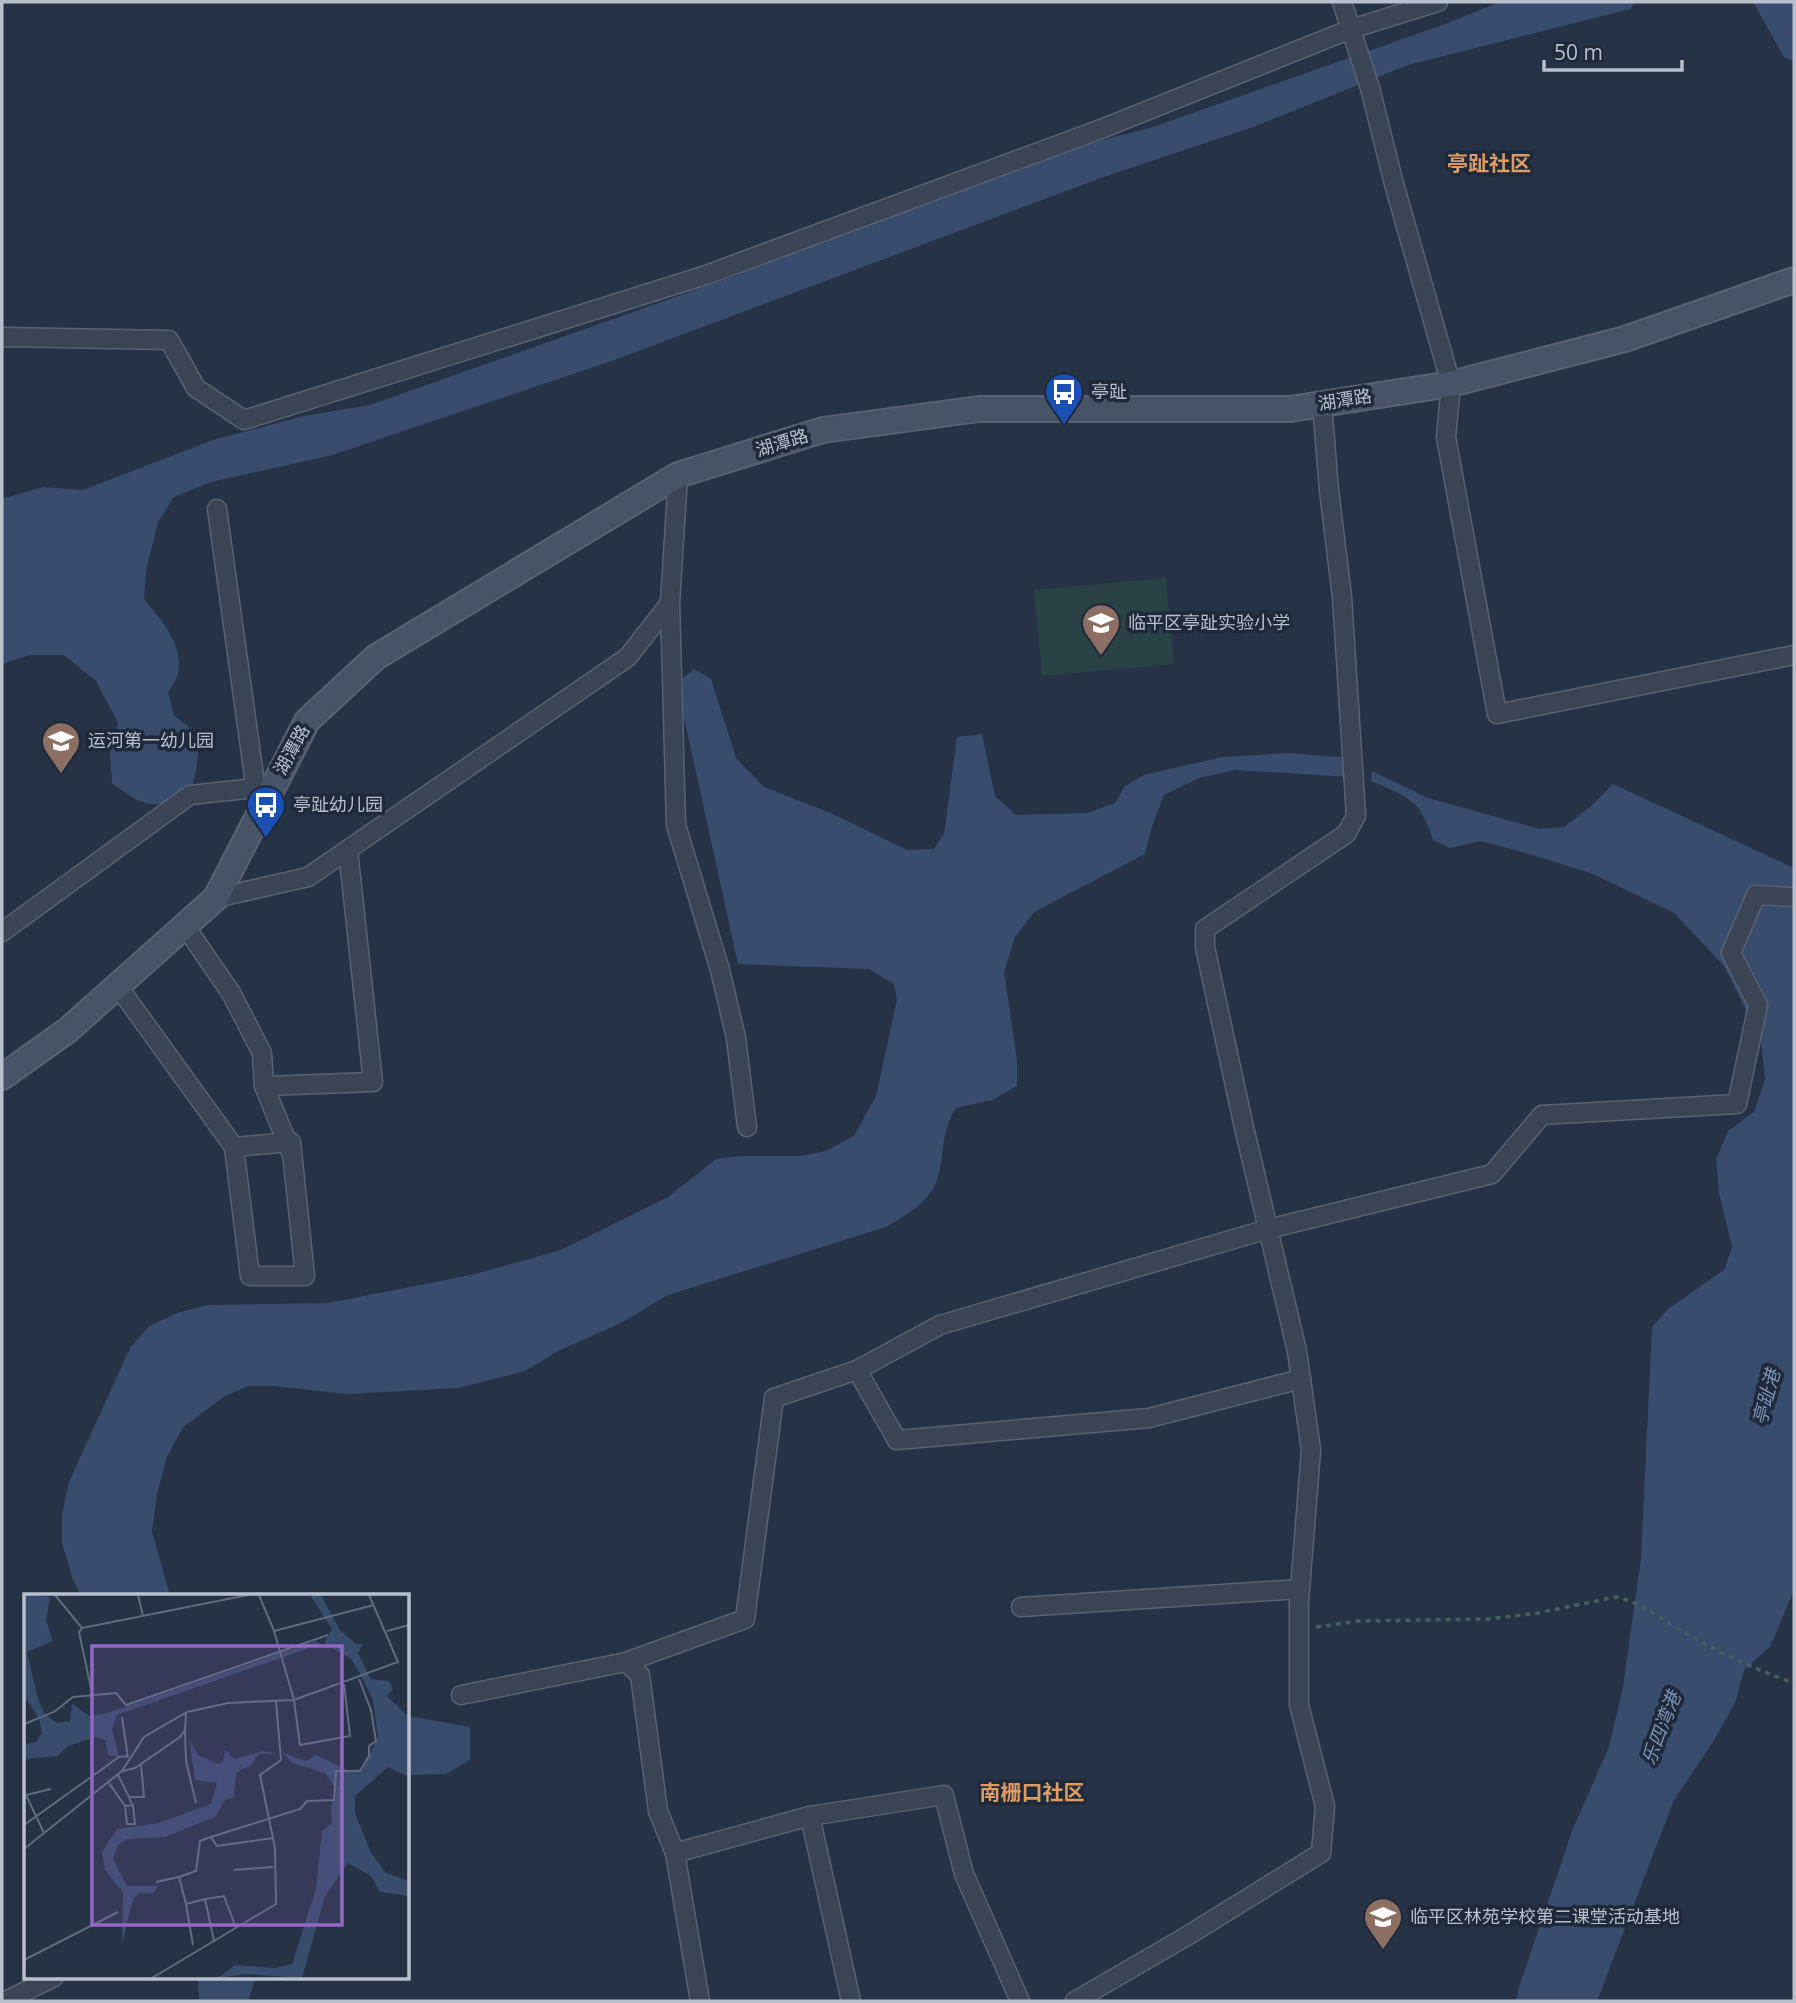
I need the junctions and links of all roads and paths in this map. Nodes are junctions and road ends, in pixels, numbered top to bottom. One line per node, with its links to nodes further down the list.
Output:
1 (1342, 2): 3 (street)
2 (1438, 2): 3 (street)
3 (1351, 29): 5 (street); 6 (street)
4 (1794, 280): 6 (street, 湖潭路)
5 (2, 337)
6 (1451, 384): 7 (street, 湖潭路); 11 (street)
7 (1322, 404): 8 (street, 湖潭路); 24 (street)
8 (678, 475): 10 (street); 12 (street, 湖潭路)
9 (217, 509): 12 (street)
10 (670, 603): 13 (street); 21 (street)
11 (1794, 655)
12 (258, 800): 15 (street, 湖潭路); 17 (street)
13 (348, 850): 15 (street); 20 (street)
14 (1794, 897): 24 (street)
15 (216, 898): 16 (street, 湖潭路)
16 (185, 926): 18 (street, 湖潭路); 20 (street)
17 (2, 932)
18 (117, 985): 19 (street, 湖潭路); 22 (street)
19 (2, 1077)
20 (264, 1086): 23 (street)
21 (747, 1127)
22 (234, 1147): 23 (street); 23 (street)
23 (290, 1148)
24 (1268, 1228): 25 (street); 26 (street)
25 (857, 1370): 26 (street); 30 (street)
26 (1301, 1379): 27 (street)
27 (1300, 1589): 28 (street); 29 (street)
28 (1021, 1607)
29 (1299, 1629): 31 (path); 40 (street)
30 (626, 1661): 32 (street); 34 (street)
31 (1794, 1683)
32 (461, 1695)
33 (810, 1816): 34 (street); 38 (street); 39 (street)
34 (675, 1853): 37 (street)
35 (50, 1979): 36 (street)
36 (6, 2001)
37 (700, 2001)
38 (851, 2001)
39 (1020, 2001)
40 (1075, 2001)

